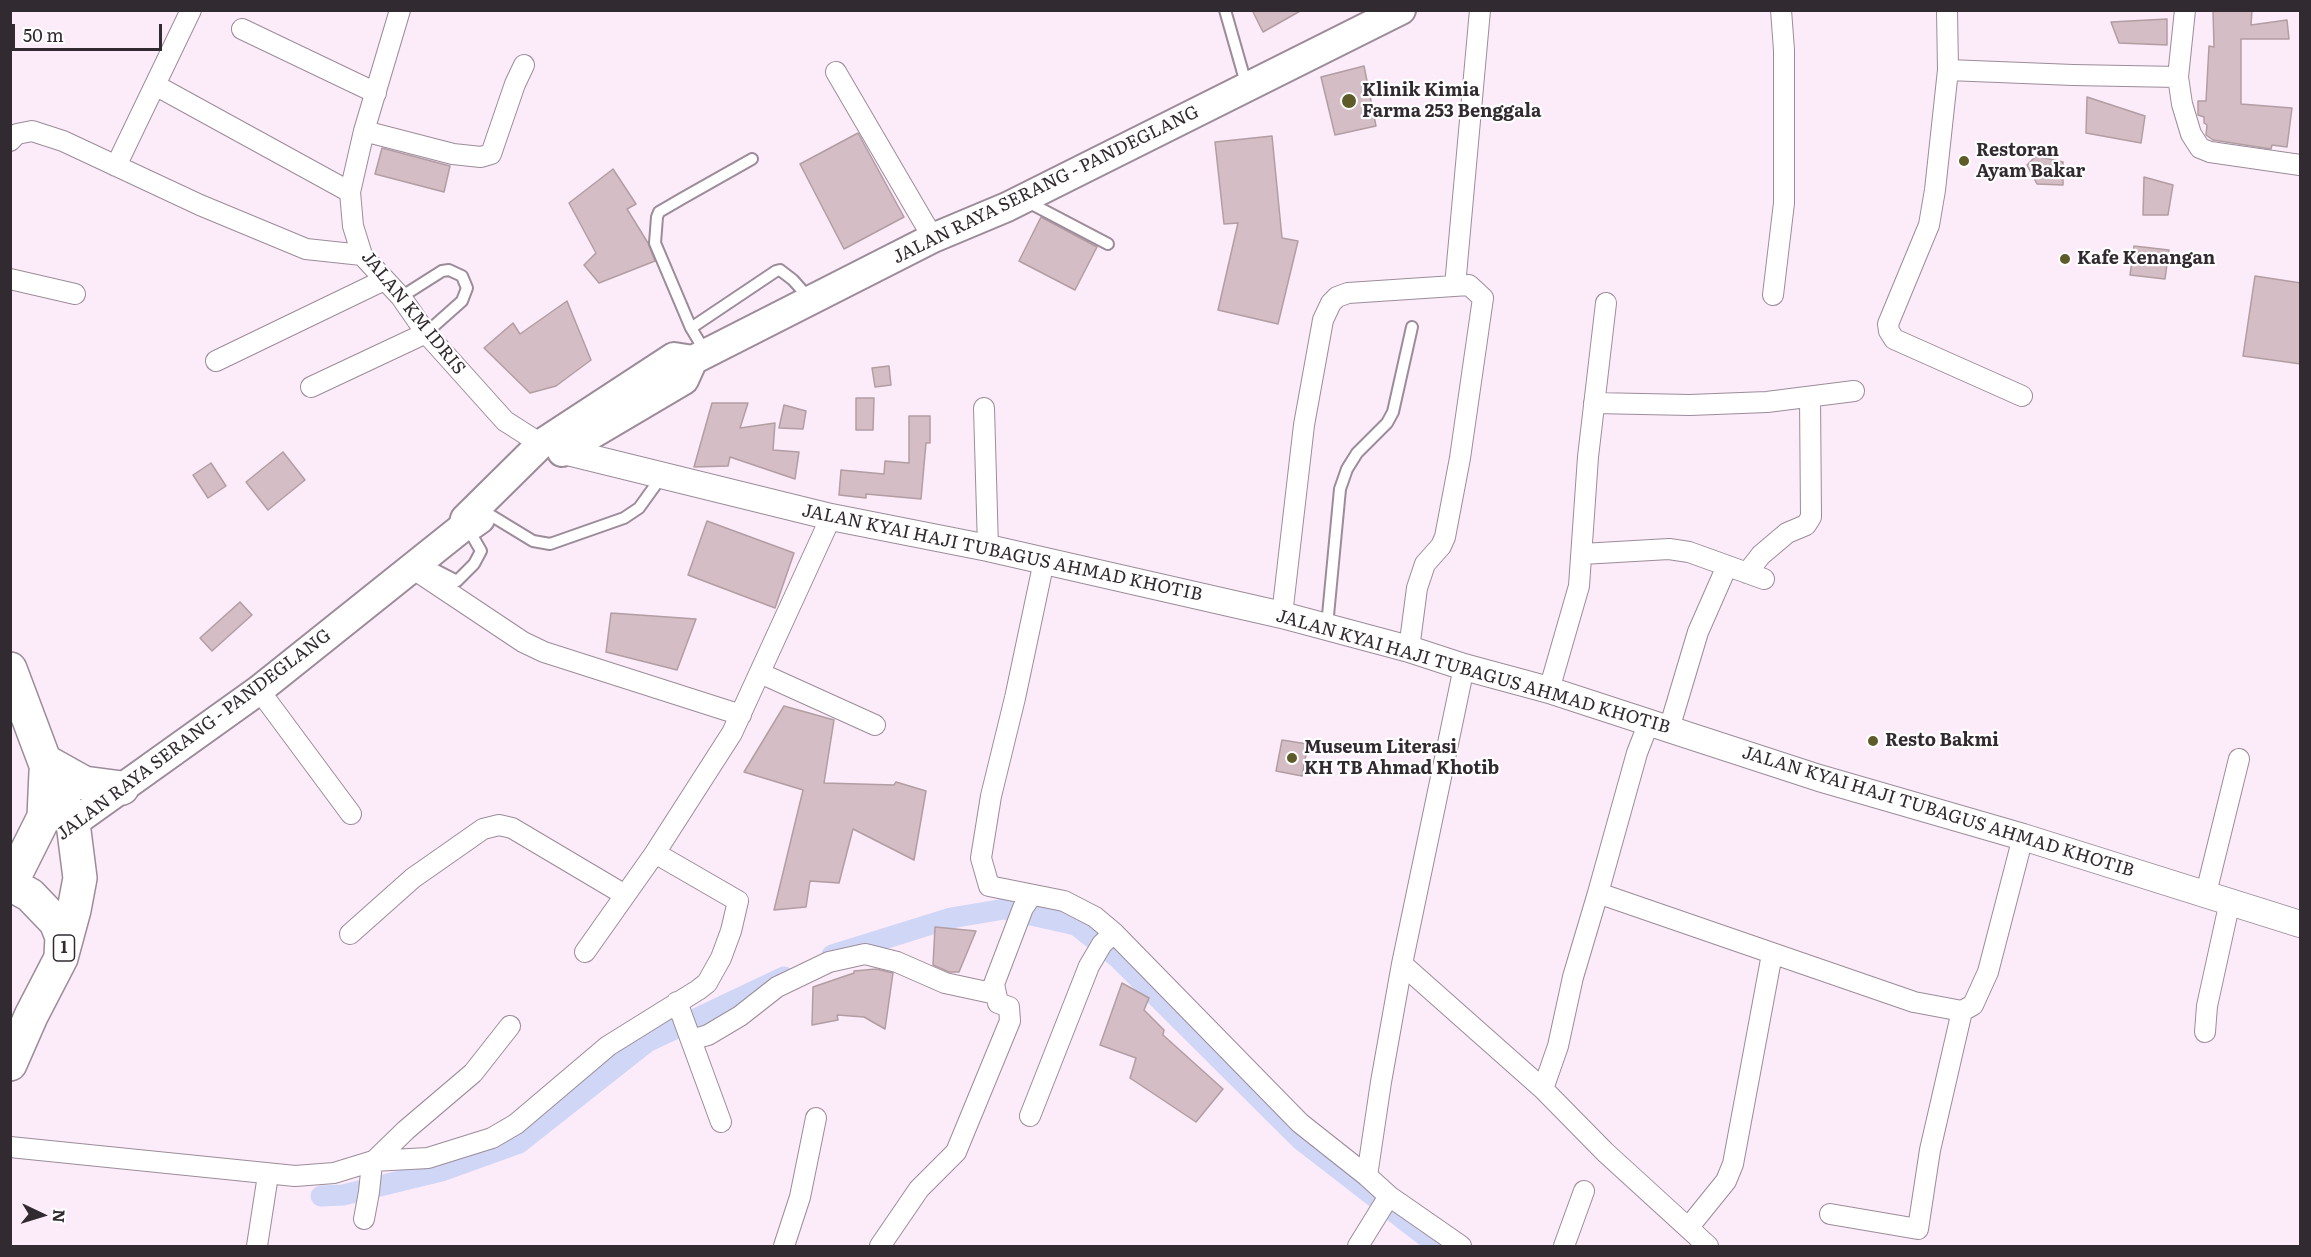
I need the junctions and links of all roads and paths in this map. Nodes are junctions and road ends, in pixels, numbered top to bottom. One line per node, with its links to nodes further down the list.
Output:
1 (191, 10): 14 (street)
2 (400, 10): 16 (street, JALAN KM IDRIS)
3 (1225, 10): 15 (lane)
4 (1480, 10): 29 (street)
5 (1781, 10): 31 (street)
6 (1947, 10): 11 (street)
7 (2185, 10): 13 (street)
8 (1383, 16): 15 (main road, JALAN RAYA SERANG - PANDEGLANG)
9 (242, 29): 16 (street)
10 (525, 65): 17 (street)
11 (1948, 70): 13 (street); 42 (street)
12 (836, 72): 24 (street)
13 (2178, 77): 21 (street)
14 (154, 85): 20 (street); 22 (street)
15 (1247, 87): 23 (main road, JALAN RAYA SERANG - PANDEGLANG)
16 (376, 93): 17 (street, JALAN KM IDRIS)
17 (364, 131): 22 (street, JALAN KM IDRIS)
18 (10, 141): 20 (street)
19 (752, 159): 36 (lane)
20 (116, 165): 26 (street)
21 (2301, 165)
22 (350, 192): 26 (street, JALAN KM IDRIS)
23 (1023, 199): 24 (main road, JALAN RAYA SERANG - PANDEGLANG); 25 (lane)
24 (933, 238): 33 (main road, JALAN RAYA SERANG - PANDEGLANG)
25 (1108, 244)
26 (362, 255): 28 (street, JALAN KM IDRIS)
27 (10, 279): 30 (street)
28 (384, 280): 32 (street, JALAN KM IDRIS); 39 (street)
29 (1455, 286): 56 (street); 58 (street)
30 (75, 294)
31 (1773, 295)
32 (401, 297): 37 (street, JALAN KM IDRIS); 37 (lane)
33 (811, 300): 36 (lane); 38 (main road, JALAN RAYA SERANG - PANDEGLANG)
34 (1606, 303): 44 (street)
35 (1412, 327): 57 (lane)
36 (691, 328): 38 (lane)
37 (426, 333): 40 (street); 46 (street, JALAN KM IDRIS)
38 (699, 357): 46 (main road, JALAN RAYA SERANG - PANDEGLANG)
39 (216, 361)
40 (310, 387)
41 (1854, 391): 43 (street)
42 (2022, 396)
43 (1810, 397): 44 (street); 55 (street)
44 (1594, 403): 52 (street)
45 (984, 408): 51 (street)
46 (552, 448): 47 (street, JALAN KYAI HAJI TUBAGUS AHMAD KHOTIB); 48 (main road, JALAN RAYA SERANG - PANDEGLANG); 50 (main road, JALAN RAYA SERANG - PANDEGLANG)
47 (662, 476): 48 (lane); 49 (street, JALAN KYAI HAJI TUBAGUS AHMAD KHOTIB)
48 (487, 513): 50 (main road, JALAN RAYA SERANG - PANDEGLANG)
49 (831, 517): 51 (street, JALAN KYAI HAJI TUBAGUS AHMAD KHOTIB); 62 (street)
50 (463, 527): 54 (main road, JALAN RAYA SERANG - PANDEGLANG); 54 (lane)
51 (988, 548): 53 (street, JALAN KYAI HAJI TUBAGUS AHMAD KHOTIB)
52 (1582, 554): 55 (street); 64 (street)
53 (1044, 561): 56 (street, JALAN KYAI HAJI TUBAGUS AHMAD KHOTIB); 79 (street)
54 (416, 565): 63 (main road, JALAN RAYA SERANG - PANDEGLANG); 65 (street)
55 (1727, 566): 67 (street)
56 (1282, 615): 57 (street, JALAN KYAI HAJI TUBAGUS AHMAD KHOTIB)
57 (1327, 627): 58 (street, JALAN KYAI HAJI TUBAGUS AHMAD KHOTIB)
58 (1409, 649): 60 (street, JALAN KYAI HAJI TUBAGUS AHMAD KHOTIB)
59 (10, 655): 69 (highway)
60 (1464, 667): 64 (street, JALAN KYAI HAJI TUBAGUS AHMAD KHOTIB); 86 (street)
61 (10, 669): 69 (highway)
62 (760, 673): 65 (street); 66 (street)
63 (259, 690): 70 (main road, JALAN RAYA SERANG - PANDEGLANG); 71 (street)
64 (1549, 690): 67 (street, JALAN KYAI HAJI TUBAGUS AHMAD KHOTIB)
65 (741, 716): 74 (street)
66 (874, 725)
67 (1659, 725): 73 (street, JALAN KYAI HAJI TUBAGUS AHMAD KHOTIB); 76 (street)
68 (2239, 759): 78 (street)
69 (49, 766): 70 (highway); 72 (highway); 75 (highway)
70 (122, 788): 72 (main road, JALAN RAYA SERANG - PANDEGLANG)
71 (351, 814)
72 (73, 823): 75 (highway, JALAN RAYA SERANG - PANDEGLANG); 85 (highway, 1)
73 (2023, 837): 78 (street, JALAN KYAI HAJI TUBAGUS AHMAD KHOTIB); 89 (street)
74 (655, 853): 77 (street); 88 (street)
75 (13, 876): 85 (highway)
76 (1598, 893): 84 (street); 94 (street)
77 (625, 895): 81 (street); 83 (street)
78 (2218, 897): 80 (street, JALAN KYAI HAJI TUBAGUS AHMAD KHOTIB); 91 (street)
79 (1027, 902): 82 (street); 87 (street)
80 (2301, 924)
81 (351, 934)
82 (1108, 939): 95 (street); 101 (street)
83 (585, 952)
84 (1772, 954): 89 (street); 106 (street)
85 (61, 958): 93 (highway, 1)
86 (1402, 964): 94 (street); 101 (street)
87 (996, 994): 92 (street); 109 (street)
88 (678, 1004): 92 (street); 99 (street)
89 (1962, 1011): 104 (street)
90 (510, 1026): 99 (street)
91 (2205, 1032)
92 (689, 1036): 97 (street)
93 (10, 1064)
94 (1543, 1089): 106 (street)
95 (1030, 1116)
96 (816, 1118): 108 (street)
97 (721, 1122)
98 (10, 1147): 100 (street)
99 (372, 1163): 100 (street); 105 (street)
100 (268, 1175): 107 (street)
101 (1367, 1176): 103 (street)
102 (1584, 1191): 112 (street)
103 (1387, 1198): 110 (street); 111 (street)
104 (1830, 1214)
105 (364, 1219)
106 (1688, 1228): 113 (street)
107 (256, 1246)
108 (784, 1246)
109 (880, 1246)
110 (1358, 1246)
111 (1461, 1246)
112 (1564, 1246)
113 (1708, 1246)

